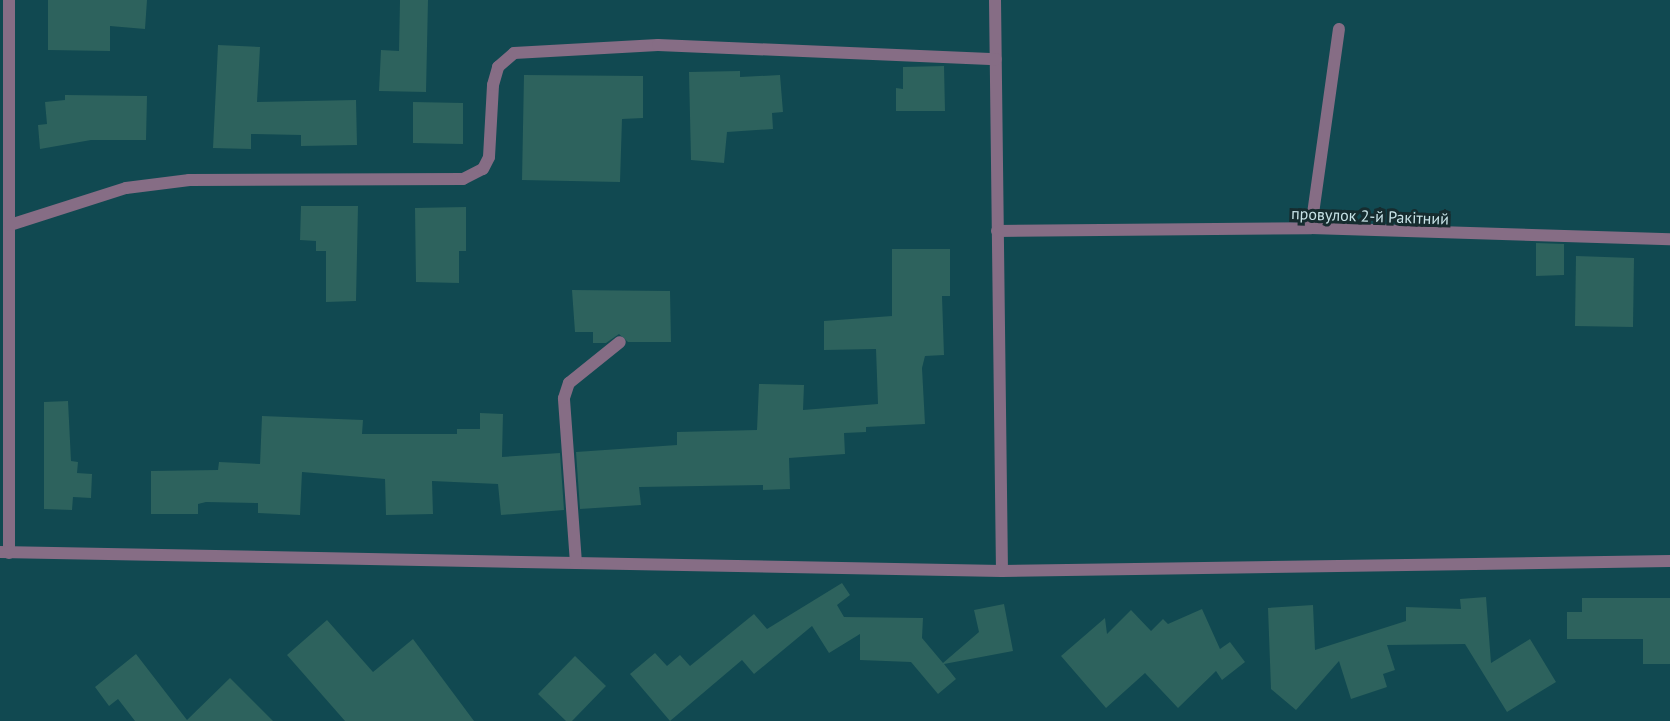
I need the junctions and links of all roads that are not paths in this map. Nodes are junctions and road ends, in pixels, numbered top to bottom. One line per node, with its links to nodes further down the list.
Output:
1 (9, 0): 5 (street)
2 (995, 0): 4 (street)
3 (1339, 29): 6 (street)
4 (996, 59): 5 (street); 7 (street)
5 (10, 225): 10 (street)
6 (1311, 228): 7 (street, провулок 2-й Ракітний); 8 (street, провулок 2-й Ракітний)
7 (997, 231): 13 (street)
8 (1670, 239)
9 (620, 342): 12 (street)
10 (5, 552): 12 (street)
11 (1670, 561): 13 (street)
12 (576, 563): 13 (street)
13 (1002, 571)

